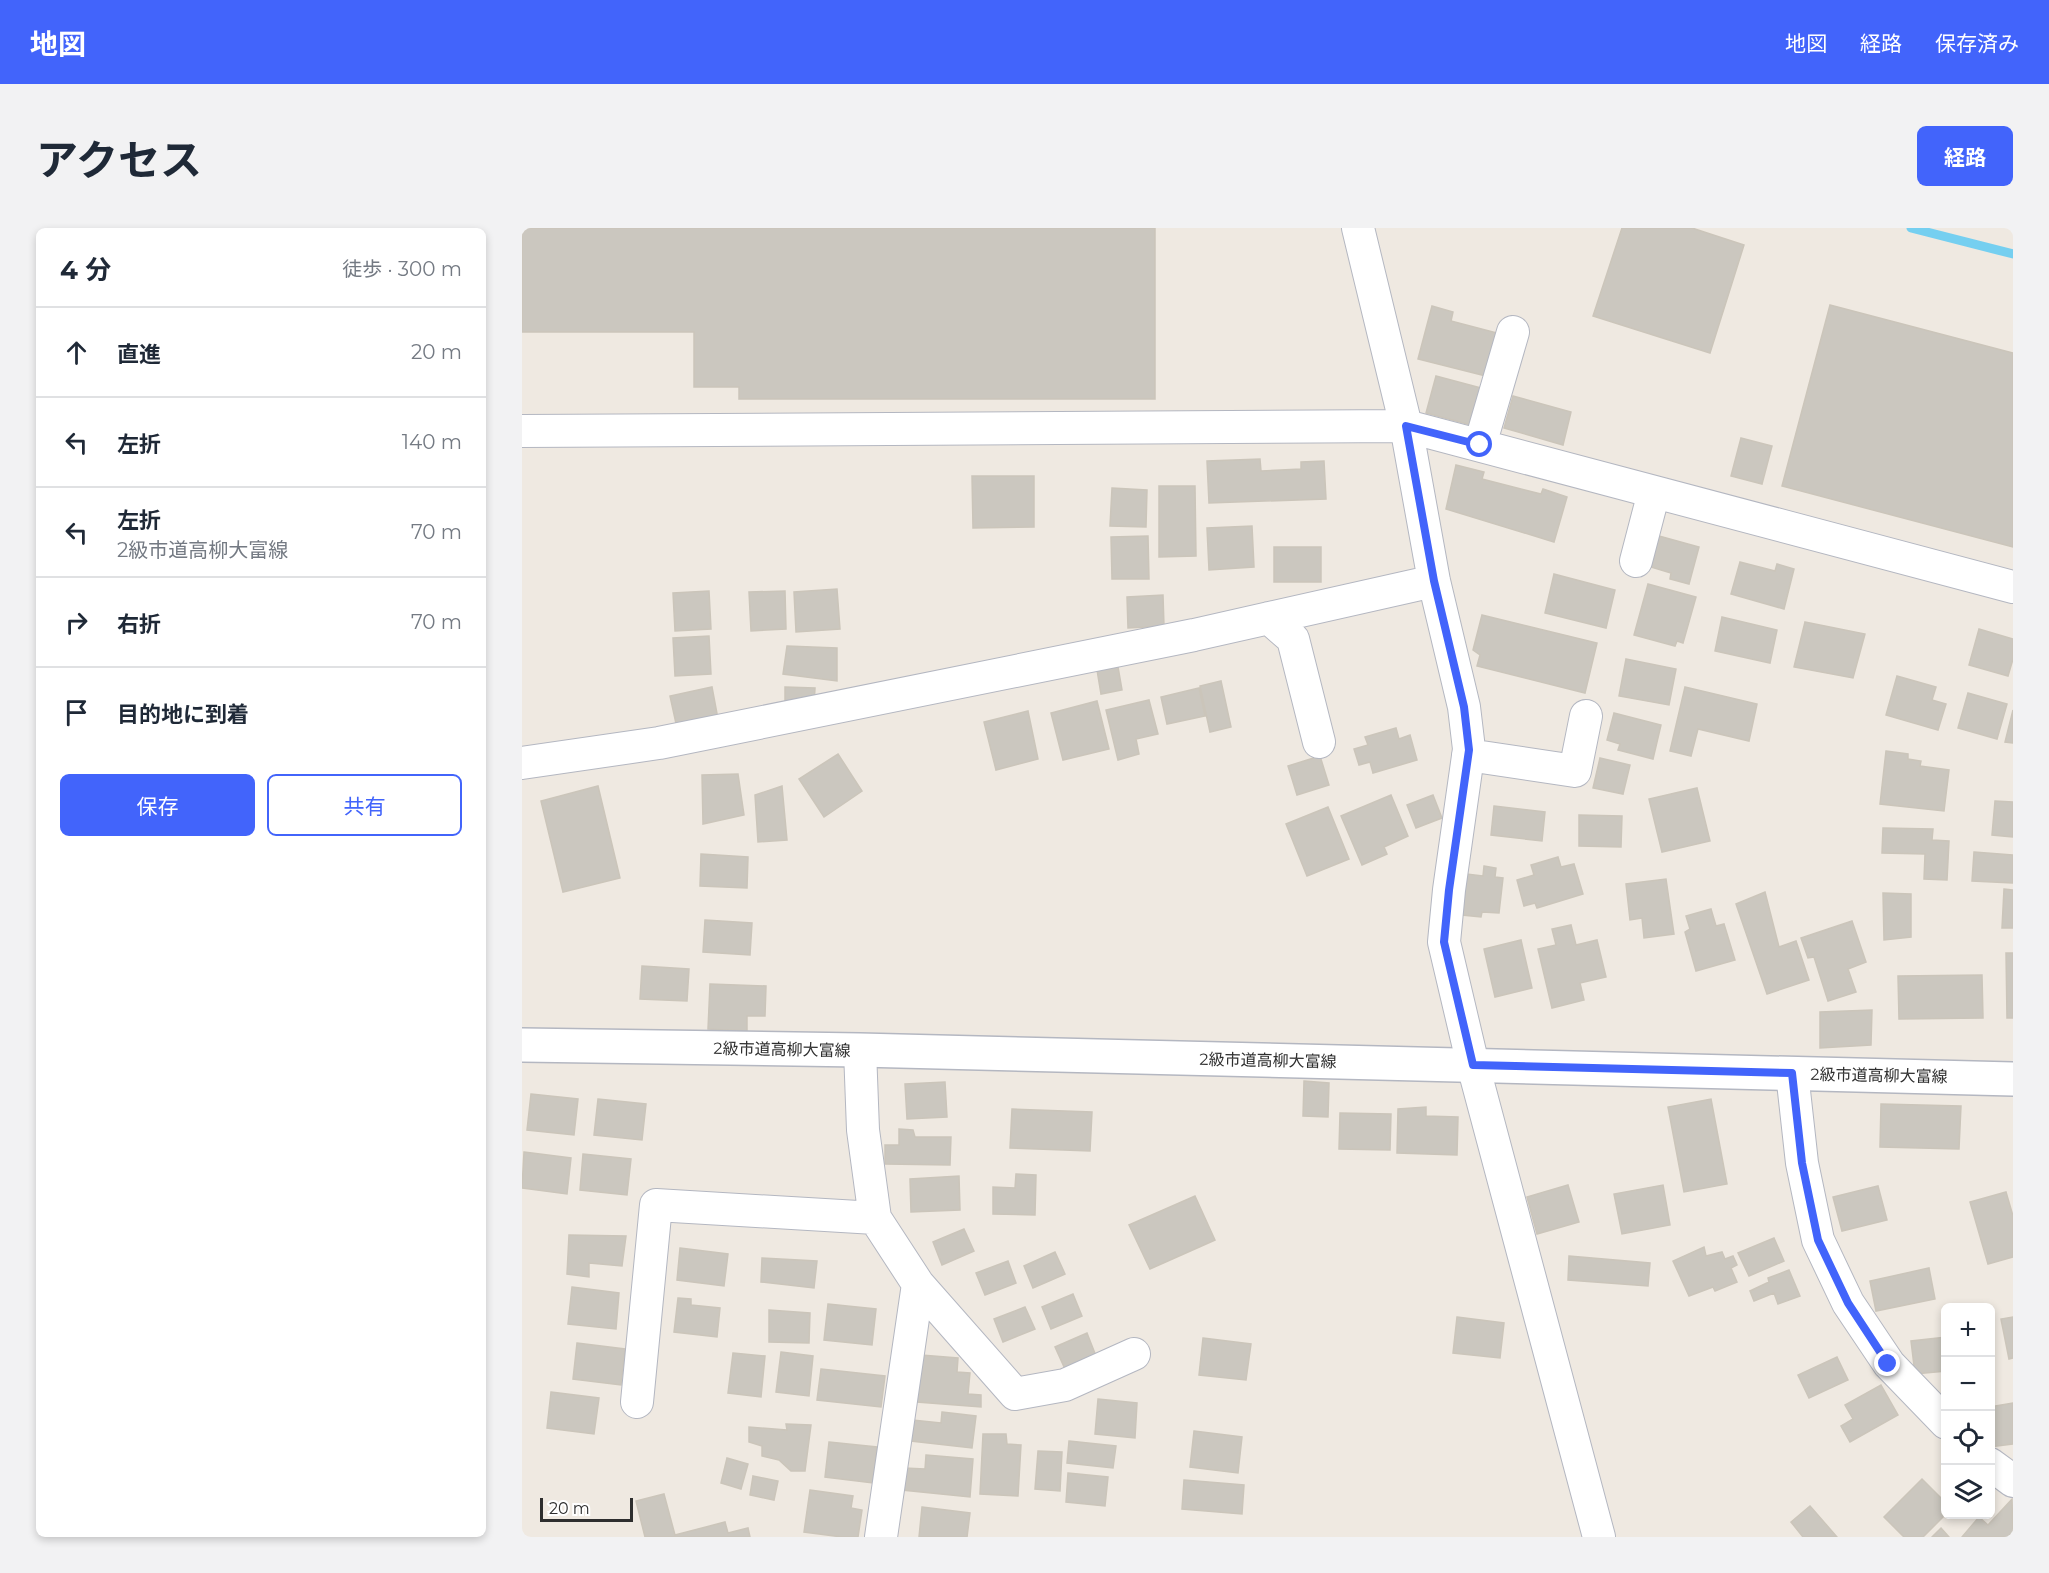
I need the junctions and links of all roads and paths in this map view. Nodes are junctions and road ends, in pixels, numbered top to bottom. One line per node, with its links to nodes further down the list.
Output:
1 (1358, 228): 3 (street)
2 (1513, 332): 5 (street)
3 (1406, 426): 4 (street); 5 (street); 8 (street)
4 (522, 431)
5 (1480, 445): 6 (street)
6 (1654, 492): 7 (street); 9 (street)
7 (1636, 561)
8 (1434, 581): 10 (street); 13 (street)
9 (2013, 587)
10 (1269, 618): 12 (street); 14 (street)
11 (1586, 716): 13 (street)
12 (1319, 742)
13 (1468, 755): 17 (street)
14 (522, 763)
15 (522, 1045): 16 (street, 2級市道高柳大富線)
16 (860, 1050): 17 (street, 2級市道高柳大富線); 20 (street)
17 (1473, 1065): 18 (street, 2級市道高柳大富線); 28 (street)
18 (1792, 1073): 19 (street, 2級市道高柳大富線); 24 (street)
19 (2013, 1079)
20 (875, 1218): 21 (street); 23 (street)
21 (918, 1284): 22 (street); 27 (street)
22 (1134, 1354)
23 (637, 1402)
24 (1941, 1419)
25 (1991, 1465): 26 (street)
26 (2013, 1481)
27 (881, 1537)
28 (1599, 1537)

